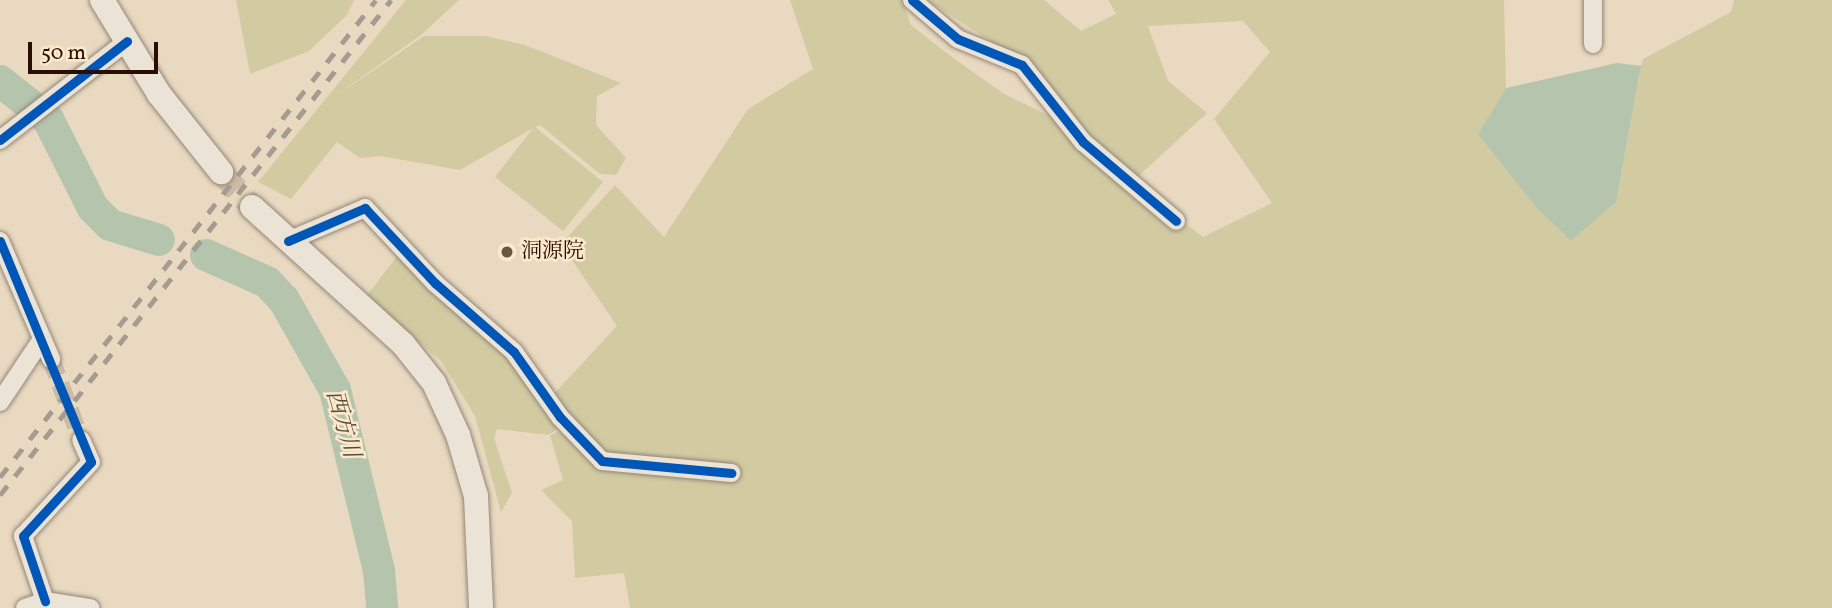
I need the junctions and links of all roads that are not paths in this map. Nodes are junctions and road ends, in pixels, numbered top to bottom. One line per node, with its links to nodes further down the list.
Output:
1 (102, 0): 4 (main road)
2 (912, 0): 9 (street)
3 (1593, 0): 5 (street)
4 (127, 41): 6 (street); 7 (main road)
5 (1593, 44)
6 (0, 140)
7 (221, 172)
8 (252, 206): 11 (main road)
9 (1176, 221)
10 (0, 241): 12 (street)
11 (288, 241): 16 (street); 20 (main road)
12 (42, 338): 13 (street); 14 (street)
13 (51, 359)
14 (0, 401)
15 (81, 440): 17 (street)
16 (732, 473)
17 (45, 601): 18 (street); 19 (street)
18 (25, 608)
19 (90, 608)
20 (481, 608)

